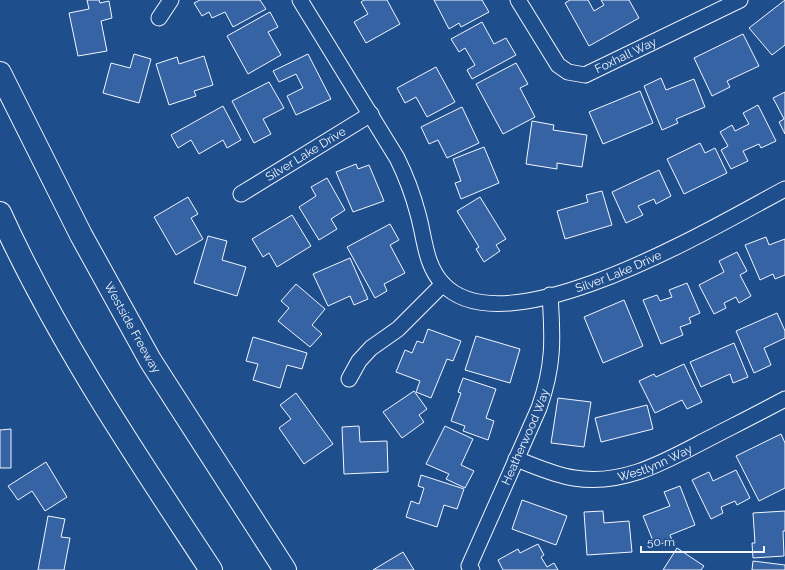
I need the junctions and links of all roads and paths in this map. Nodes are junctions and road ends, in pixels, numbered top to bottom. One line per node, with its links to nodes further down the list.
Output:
1 (171, 0): 5 (street)
2 (300, 0): 7 (street, Silver Lake Drive)
3 (518, 0): 4 (street, Foxhall Way)
4 (740, 0)
5 (159, 18)
6 (0, 73): 17 (highway, Westside Freeway)
7 (371, 114): 9 (street, Silver Lake Drive); 11 (street, Silver Lake Drive)
8 (785, 189): 12 (street, Silver Lake Drive)
9 (241, 194)
10 (0, 213): 16 (highway)
11 (443, 284): 12 (street, Silver Lake Drive); 13 (street)
12 (550, 295): 15 (street, Heatherwood Way)
13 (349, 379)
14 (785, 399): 15 (street, Westlynn Way)
15 (516, 459): 18 (street, Heatherwood Way)
16 (211, 570)
17 (285, 570)
18 (472, 570)

